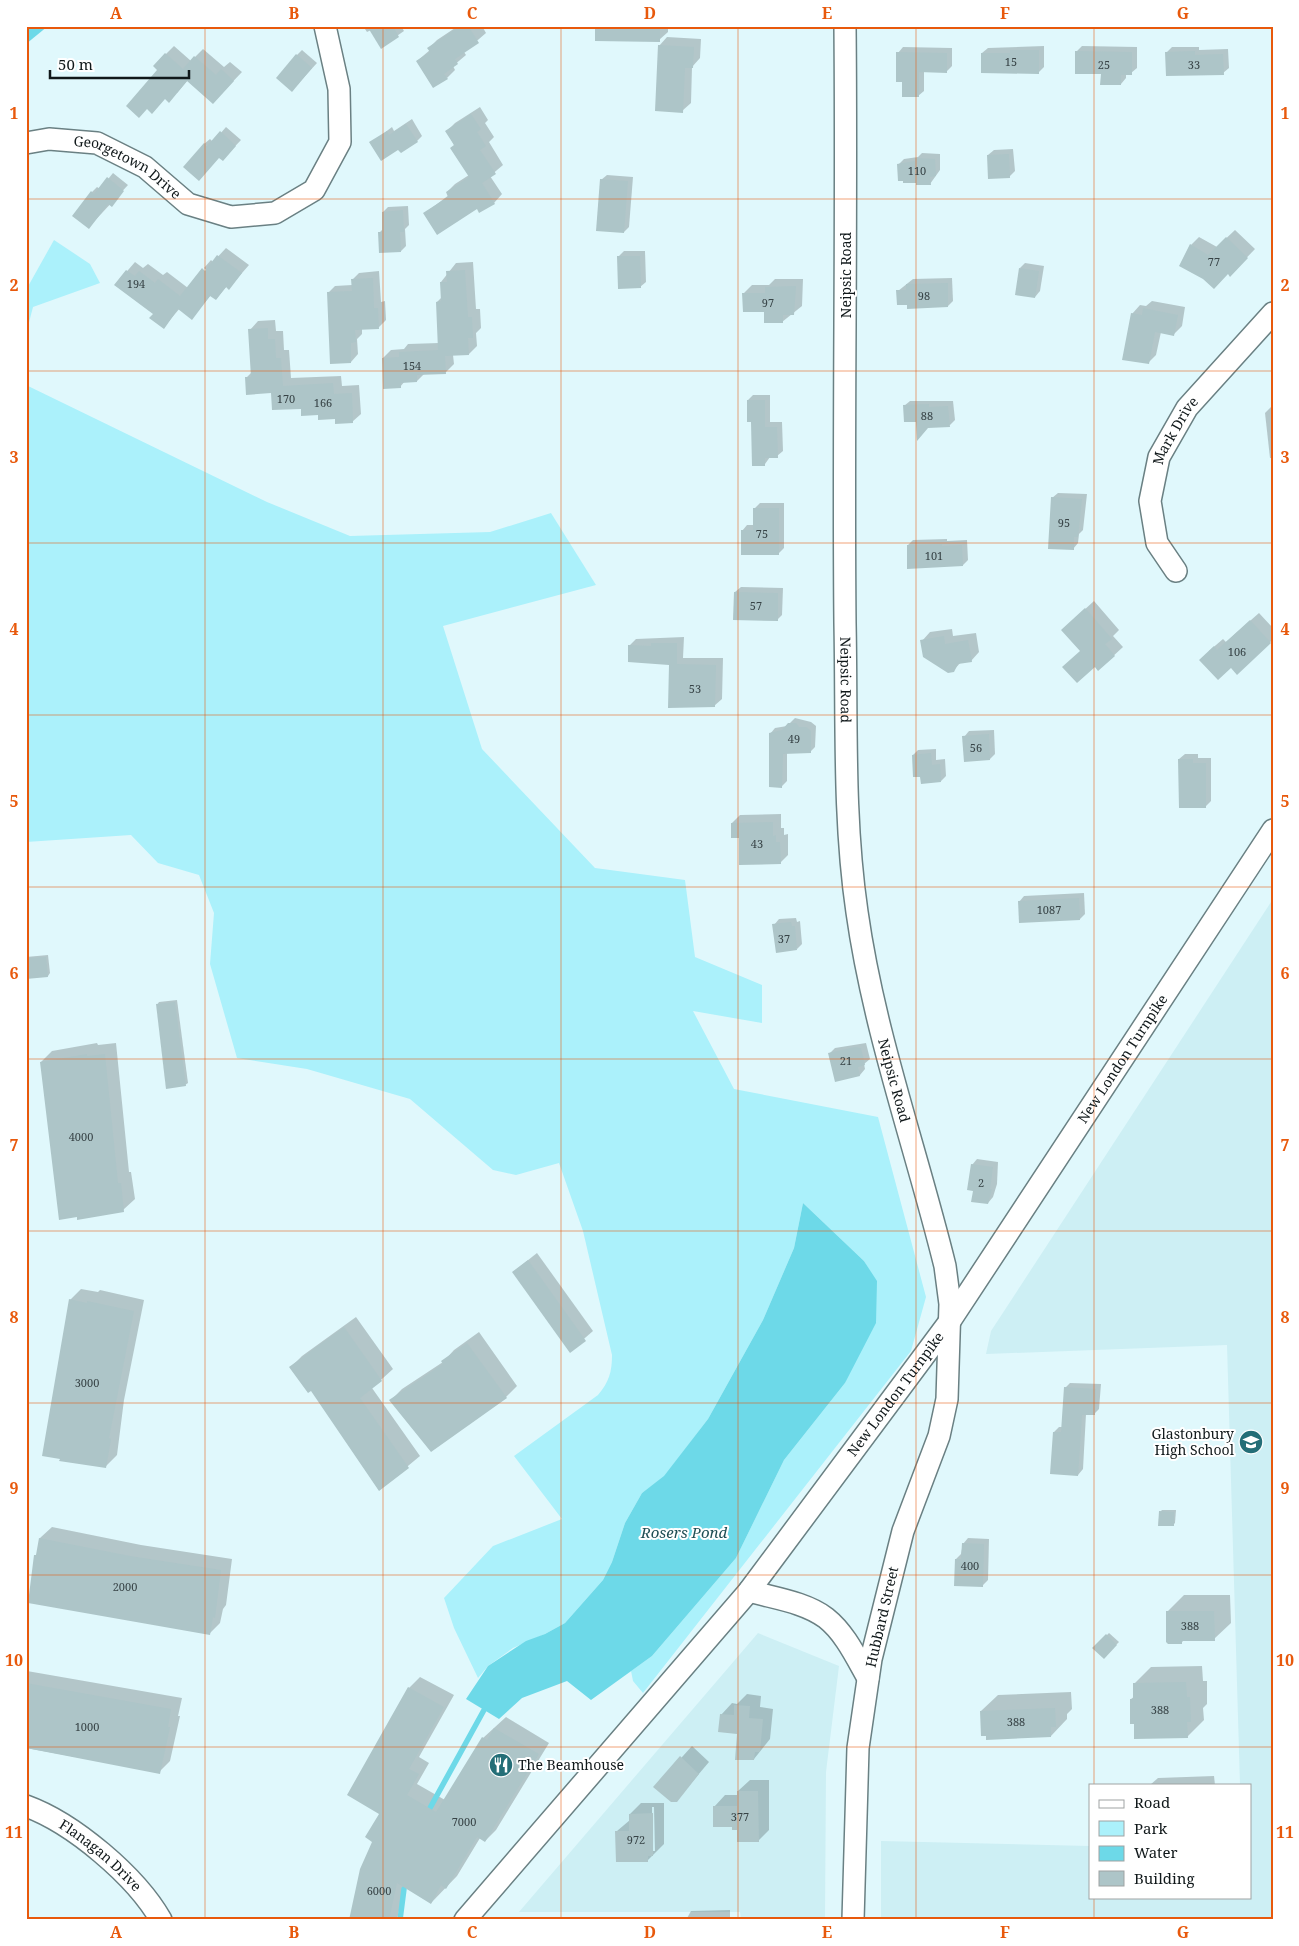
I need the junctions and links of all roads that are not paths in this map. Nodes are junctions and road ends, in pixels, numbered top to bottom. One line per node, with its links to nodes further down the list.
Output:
1 (325, 26): 3 (street, Georgetown Drive)
2 (845, 26): 7 (street, Neipsic Road)
3 (26, 143)
4 (1273, 313): 5 (street, Mark Drive)
5 (1176, 571)
6 (1273, 830): 7 (street, New London Turnpike)
7 (950, 1321): 8 (street, New London Turnpike); 9 (street, Hubbard Street)
8 (748, 1591): 9 (street); 11 (street, New London Turnpike)
9 (868, 1678): 13 (street, Hubbard Street)
10 (26, 1806): 12 (street, Flanagan Drive)
11 (466, 1919)
12 (161, 1920)
13 (853, 1920)

